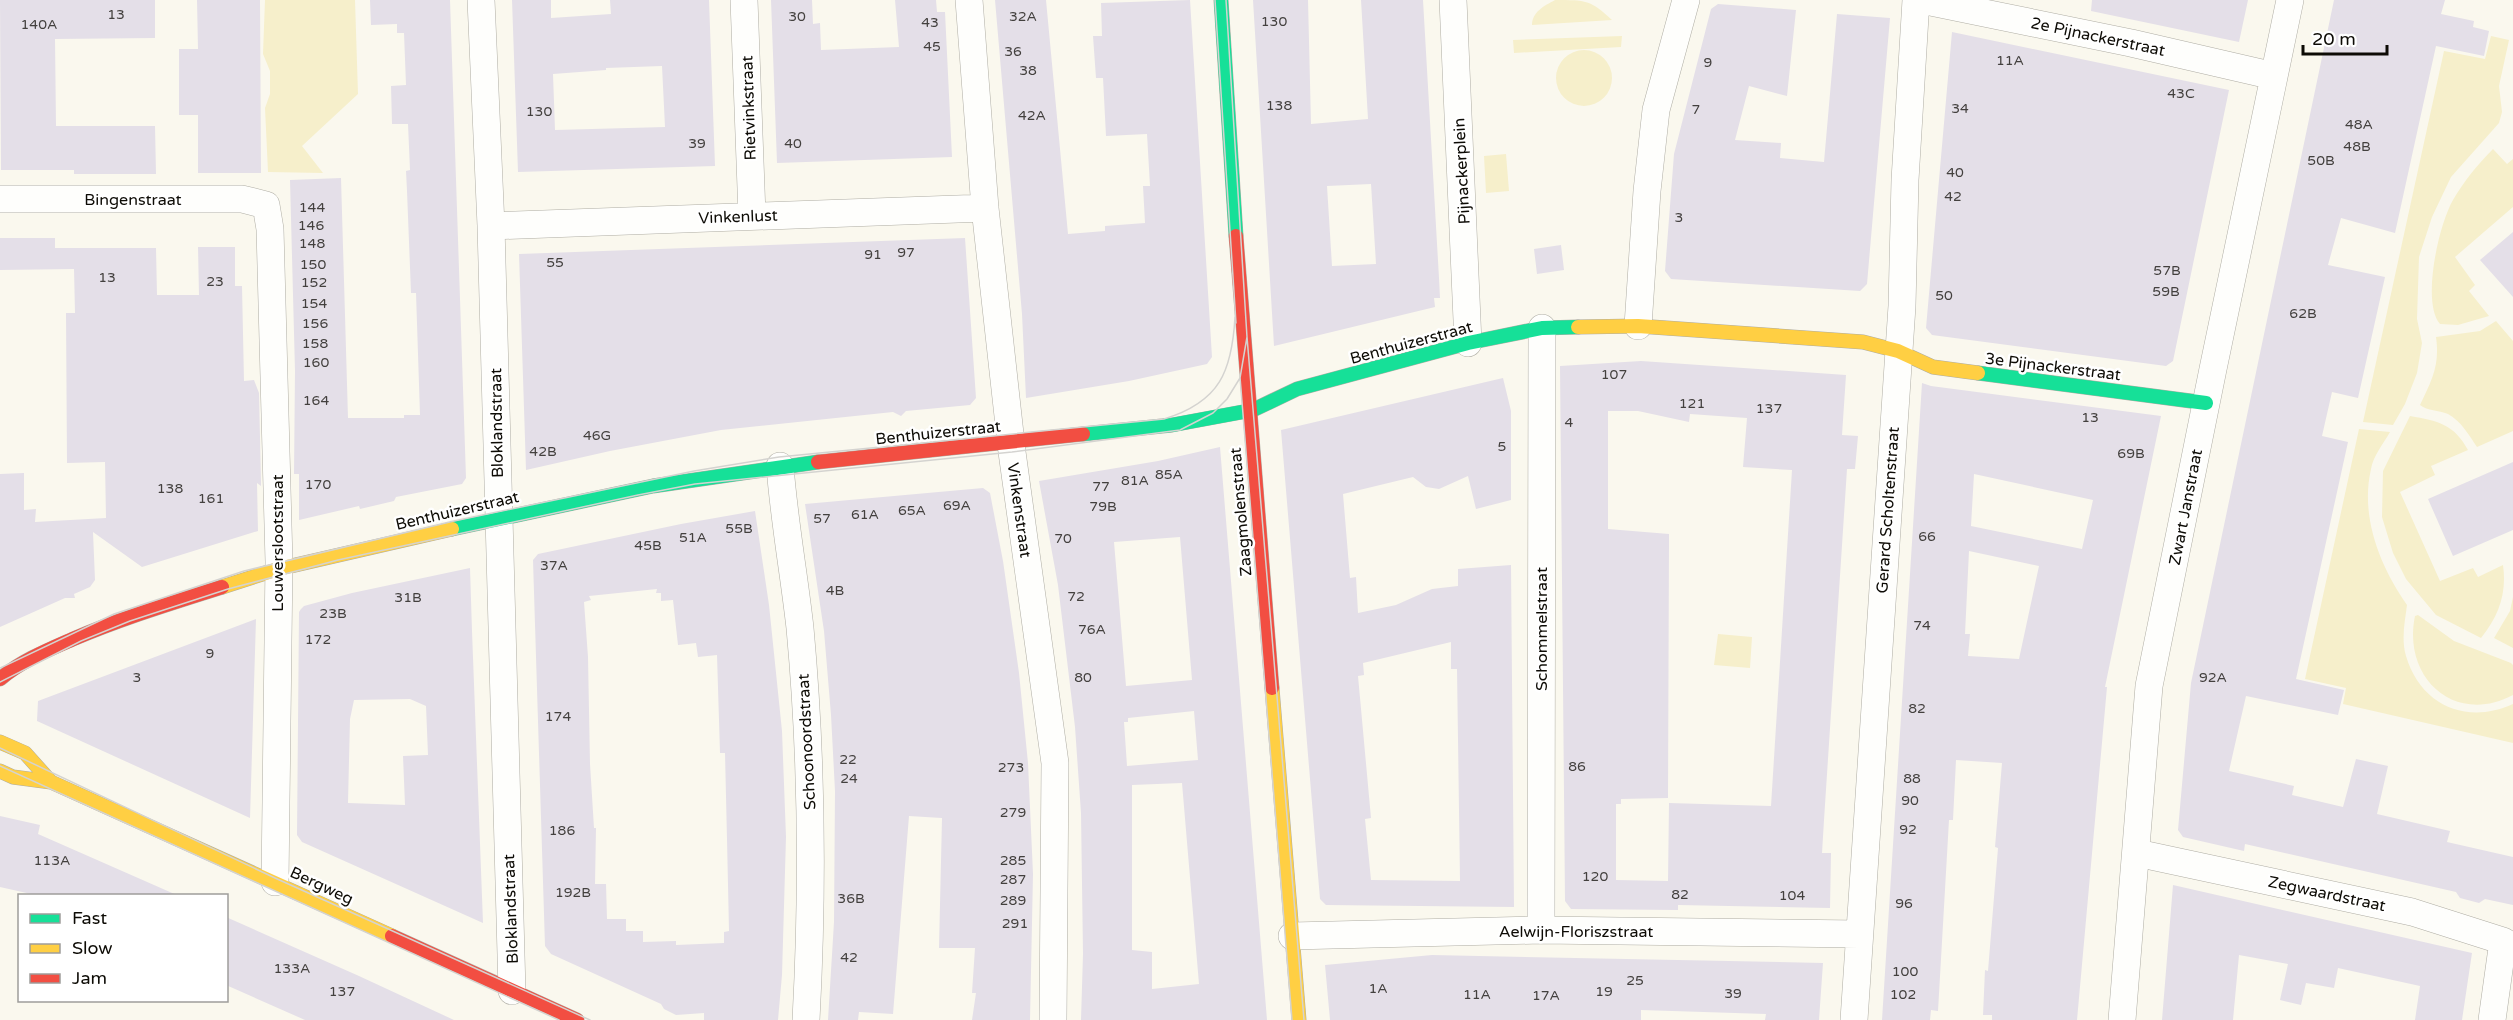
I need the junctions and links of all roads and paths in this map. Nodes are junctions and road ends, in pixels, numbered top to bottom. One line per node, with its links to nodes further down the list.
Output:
1 (481, 0): 15 (street, Bloklandstraat)
2 (744, 0): 14 (street, Rietvinkstraat)
3 (969, 0): 13 (street, Vinkenstraat)
4 (1221, 0): 21 (street, Zaagmolenstraat)
5 (1453, 0): 18 (street, Pijnackerplein)
6 (1686, 0): 16 (street)
7 (1916, 0): 19 (street, Gerard Scholtenstraat)
8 (1921, 0): 10 (street, 2e Pijnackerstraat)
9 (2290, 0): 10 (street, Zwart Janstraat)
10 (2274, 76): 20 (street, Zwart Janstraat)
11 (0, 199): 12 (street, Bingenstraat)
12 (266, 205): 25 (street, Louwerslootstraat)
13 (985, 208): 14 (street, Vinkenlust); 22 (street, Vinkenstraat)
14 (752, 215): 15 (street, Vinkenlust)
15 (491, 226): 24 (street, Bloklandstraat)
16 (1638, 326): 17 (street, Benthuizerstraat); 19 (street, Benthuizerstraat)
17 (1542, 328): 18 (street, Benthuizerstraat); 32 (street, Schommelstraat)
18 (1468, 343): 21 (street, Benthuizerstraat)
19 (1898, 351): 20 (street, 3e Pijnackerstraat); 33 (street, Gerard Scholtenstraat)
20 (2206, 403): 30 (street, Zwart Janstraat)
21 (1248, 411): 22 (street, Benthuizerstraat); 34 (street, Zaagmolenstraat)
22 (1012, 441): 23 (street, Benthuizerstraat); 39 (street, Vinkenstraat)
23 (780, 466): 24 (street, Benthuizerstraat); 38 (street, Schoonoordstraat)
24 (499, 518): 25 (street, Benthuizerstraat); 36 (street, Bloklandstraat)
25 (278, 569): 26 (street, Benthuizerstraat); 31 (street, Louwerslootstraat)
26 (0, 679)
27 (0, 742): 29 (street, Bergweg)
28 (0, 771): 29 (street, Bergweg)
29 (51, 782): 31 (street, Bergweg)
30 (2137, 853): 35 (street, Zegwaardstraat); 42 (street, Zwart Janstraat)
31 (275, 882): 36 (street, Bergweg)
32 (1541, 930): 33 (street, Aelwijn-Floriszstraat); 34 (street, Aelwijn-Floriszstraat)
33 (1859, 934): 41 (street, Gerard Scholtenstraat)
34 (1292, 936): 40 (street, Zaagmolenstraat)
35 (2508, 944): 43 (street)
36 (512, 991): 37 (street, Bergweg)
37 (577, 1020)
38 (806, 1020)
39 (1053, 1020)
40 (1299, 1020)
41 (1854, 1020)
42 (2121, 1020)
43 (2492, 1020)

